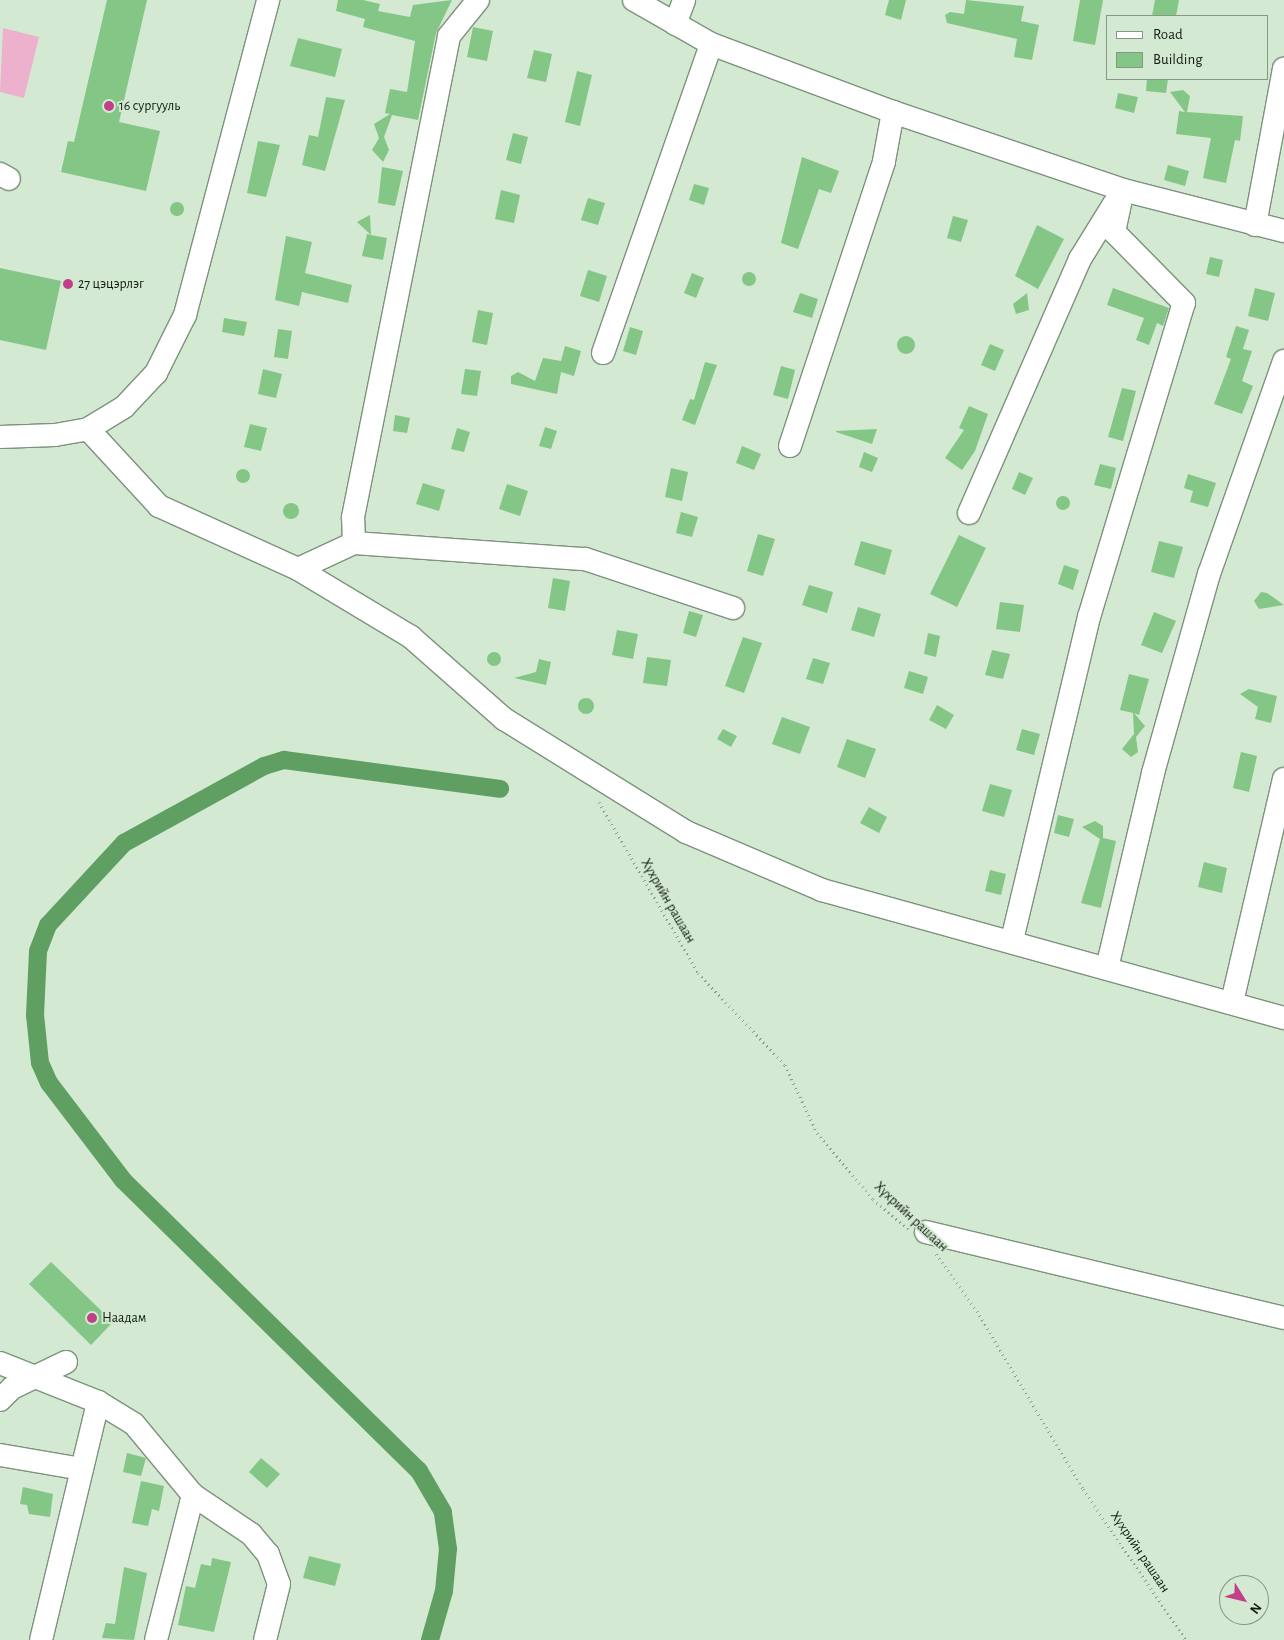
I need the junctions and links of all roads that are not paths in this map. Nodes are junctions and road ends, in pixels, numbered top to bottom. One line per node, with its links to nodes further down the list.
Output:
1 (268, 0): 14 (street)
2 (478, 0): 18 (street)
3 (634, 0): 5 (street)
4 (684, 0): 5 (street)
5 (675, 24): 6 (street)
6 (711, 44): 8 (street); 12 (street)
7 (1284, 69): 10 (street)
8 (893, 112): 9 (street); 16 (street)
9 (1123, 190): 10 (street); 17 (street); 22 (street)
10 (1255, 225): 11 (street)
11 (1284, 231)
12 (603, 353)
13 (1284, 361): 23 (street)
14 (88, 429): 15 (street); 19 (street)
15 (0, 436)
16 (790, 446)
17 (969, 513)
18 (354, 543): 19 (street); 20 (street)
19 (298, 569): 22 (street)
20 (733, 608)
21 (1284, 779): 24 (street)
22 (1012, 940): 23 (street)
23 (1107, 968): 24 (street)
24 (1232, 1002): 25 (street)
25 (1284, 1018)
26 (925, 1239): 27 (street)
27 (1284, 1318)
28 (66, 1362): 30 (street)
29 (0, 1363): 30 (street)
30 (37, 1378): 31 (street); 32 (street)
31 (0, 1400)
32 (98, 1402): 34 (street); 35 (street)
33 (0, 1455): 34 (street)
34 (82, 1469): 36 (street)
35 (193, 1495): 37 (street); 38 (street)
36 (41, 1640)
37 (156, 1640)
38 (265, 1640)

